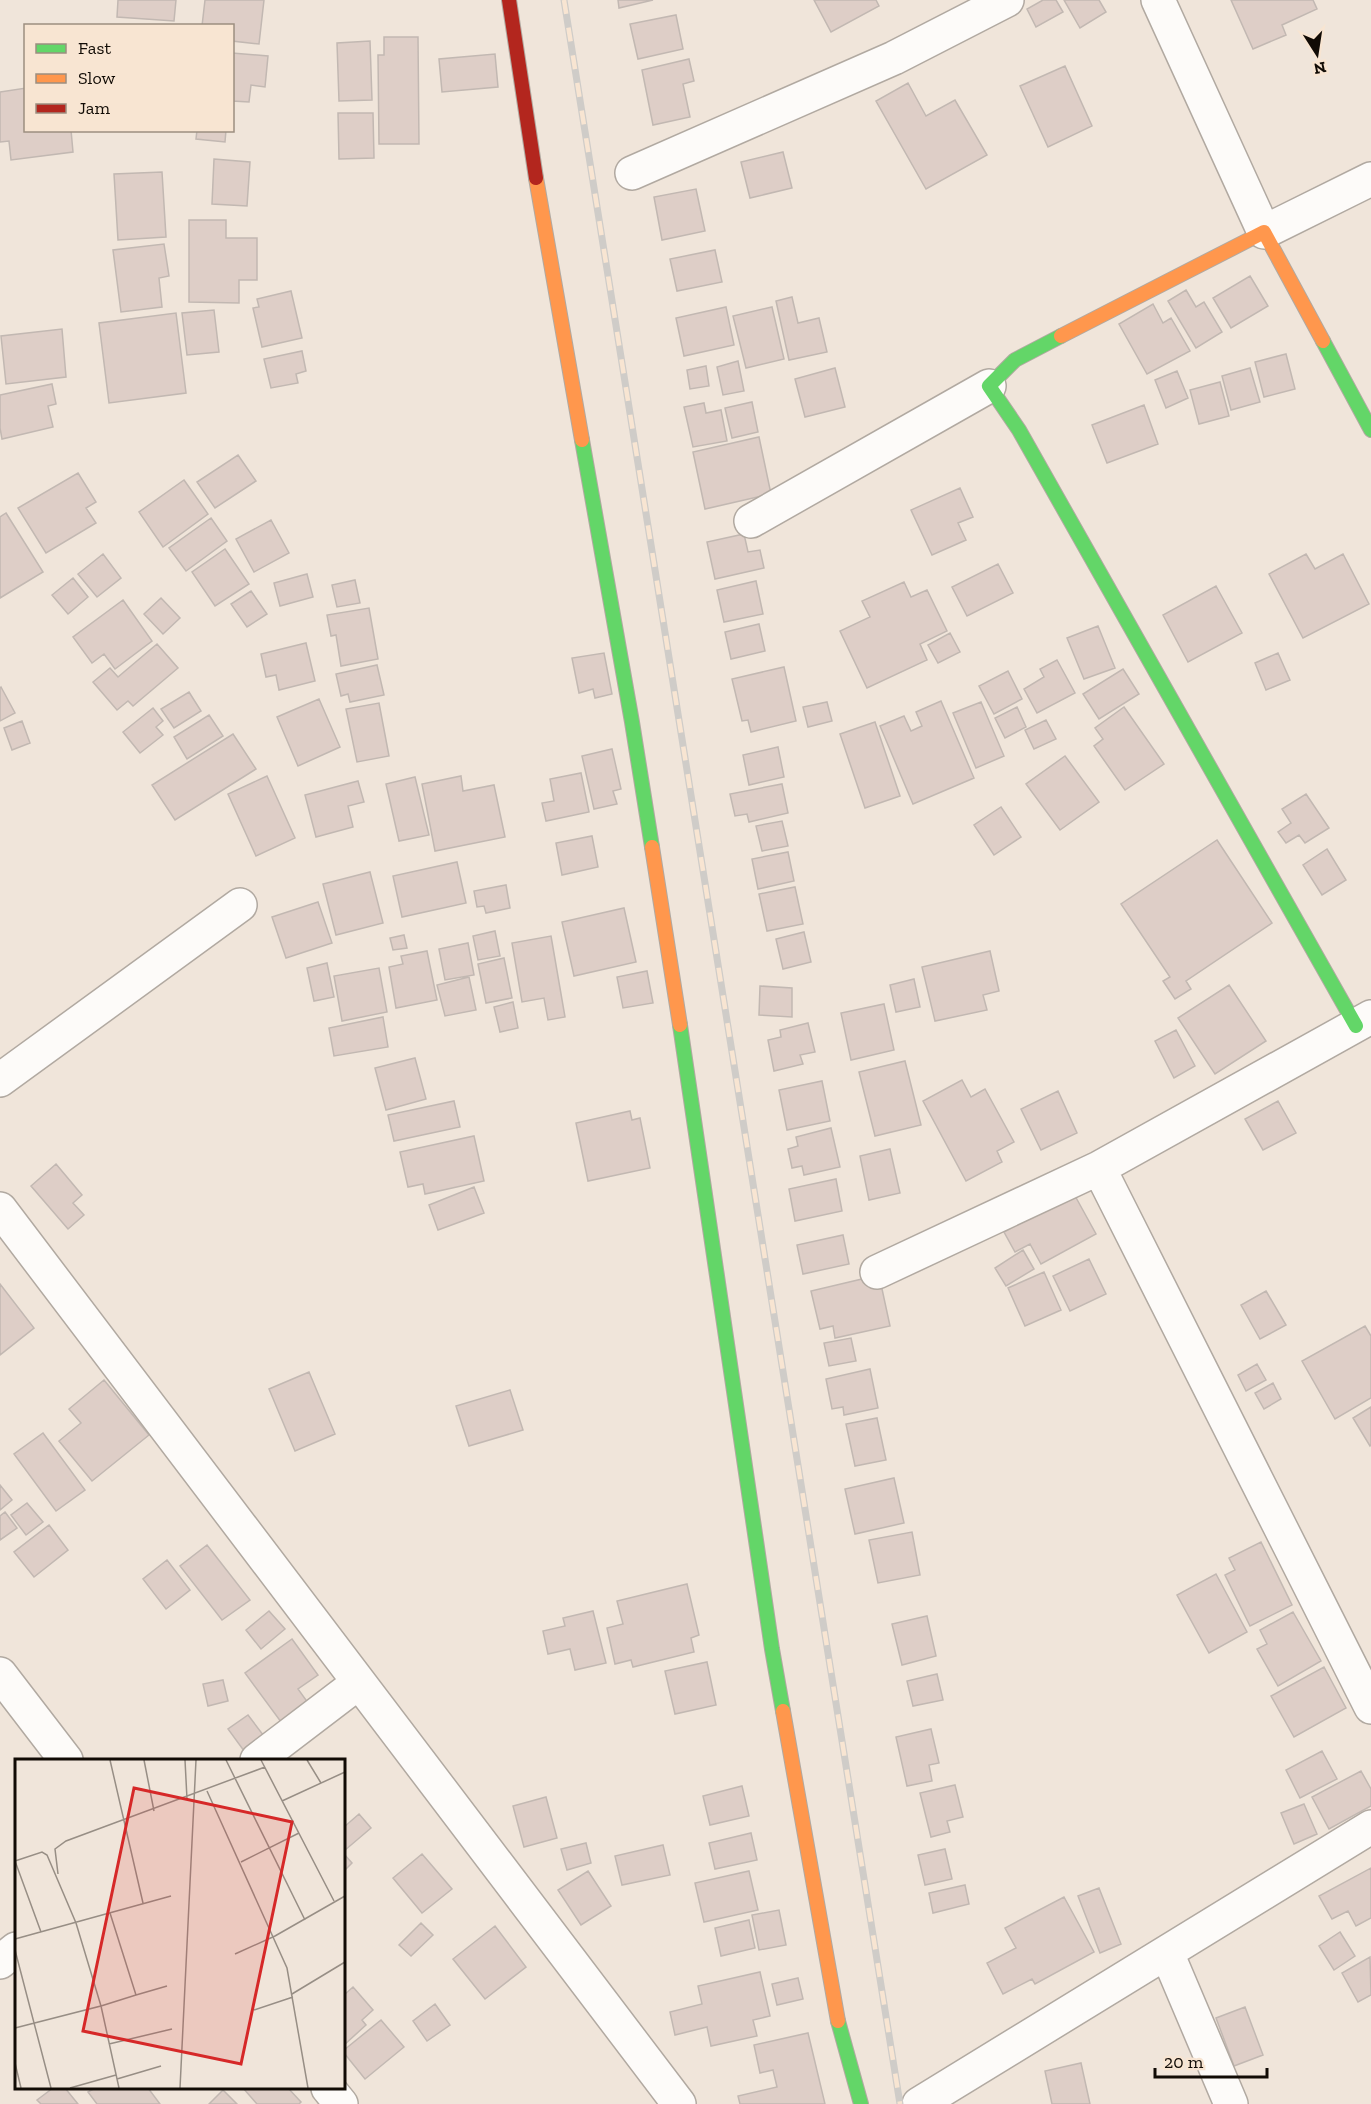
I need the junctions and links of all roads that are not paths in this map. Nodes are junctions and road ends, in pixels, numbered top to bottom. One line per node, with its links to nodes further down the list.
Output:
1 (508, 0): 28 (street)
2 (1006, 0): 4 (street)
3 (1158, 0): 6 (street)
4 (632, 173)
5 (1371, 179): 6 (street)
6 (1264, 232): 7 (street); 8 (street)
7 (989, 386): 9 (street); 11 (street)
8 (1371, 430)
9 (751, 521)
10 (240, 905): 12 (street)
11 (1363, 1022): 13 (street)
12 (0, 1080)
13 (1099, 1168): 15 (street); 18 (street)
14 (0, 1209): 17 (street)
15 (877, 1272)
16 (0, 1674): 19 (street)
17 (358, 1683): 20 (street); 27 (street)
18 (1371, 1707)
19 (64, 1759)
20 (260, 1759)
21 (1371, 1827): 23 (street)
22 (15, 1949): 24 (street)
23 (1167, 1953): 29 (street); 30 (street)
24 (0, 1962)
25 (329, 2089): 26 (street)
26 (341, 2104)
27 (679, 2104)
28 (861, 2104)
29 (920, 2104)
30 (1231, 2104)

